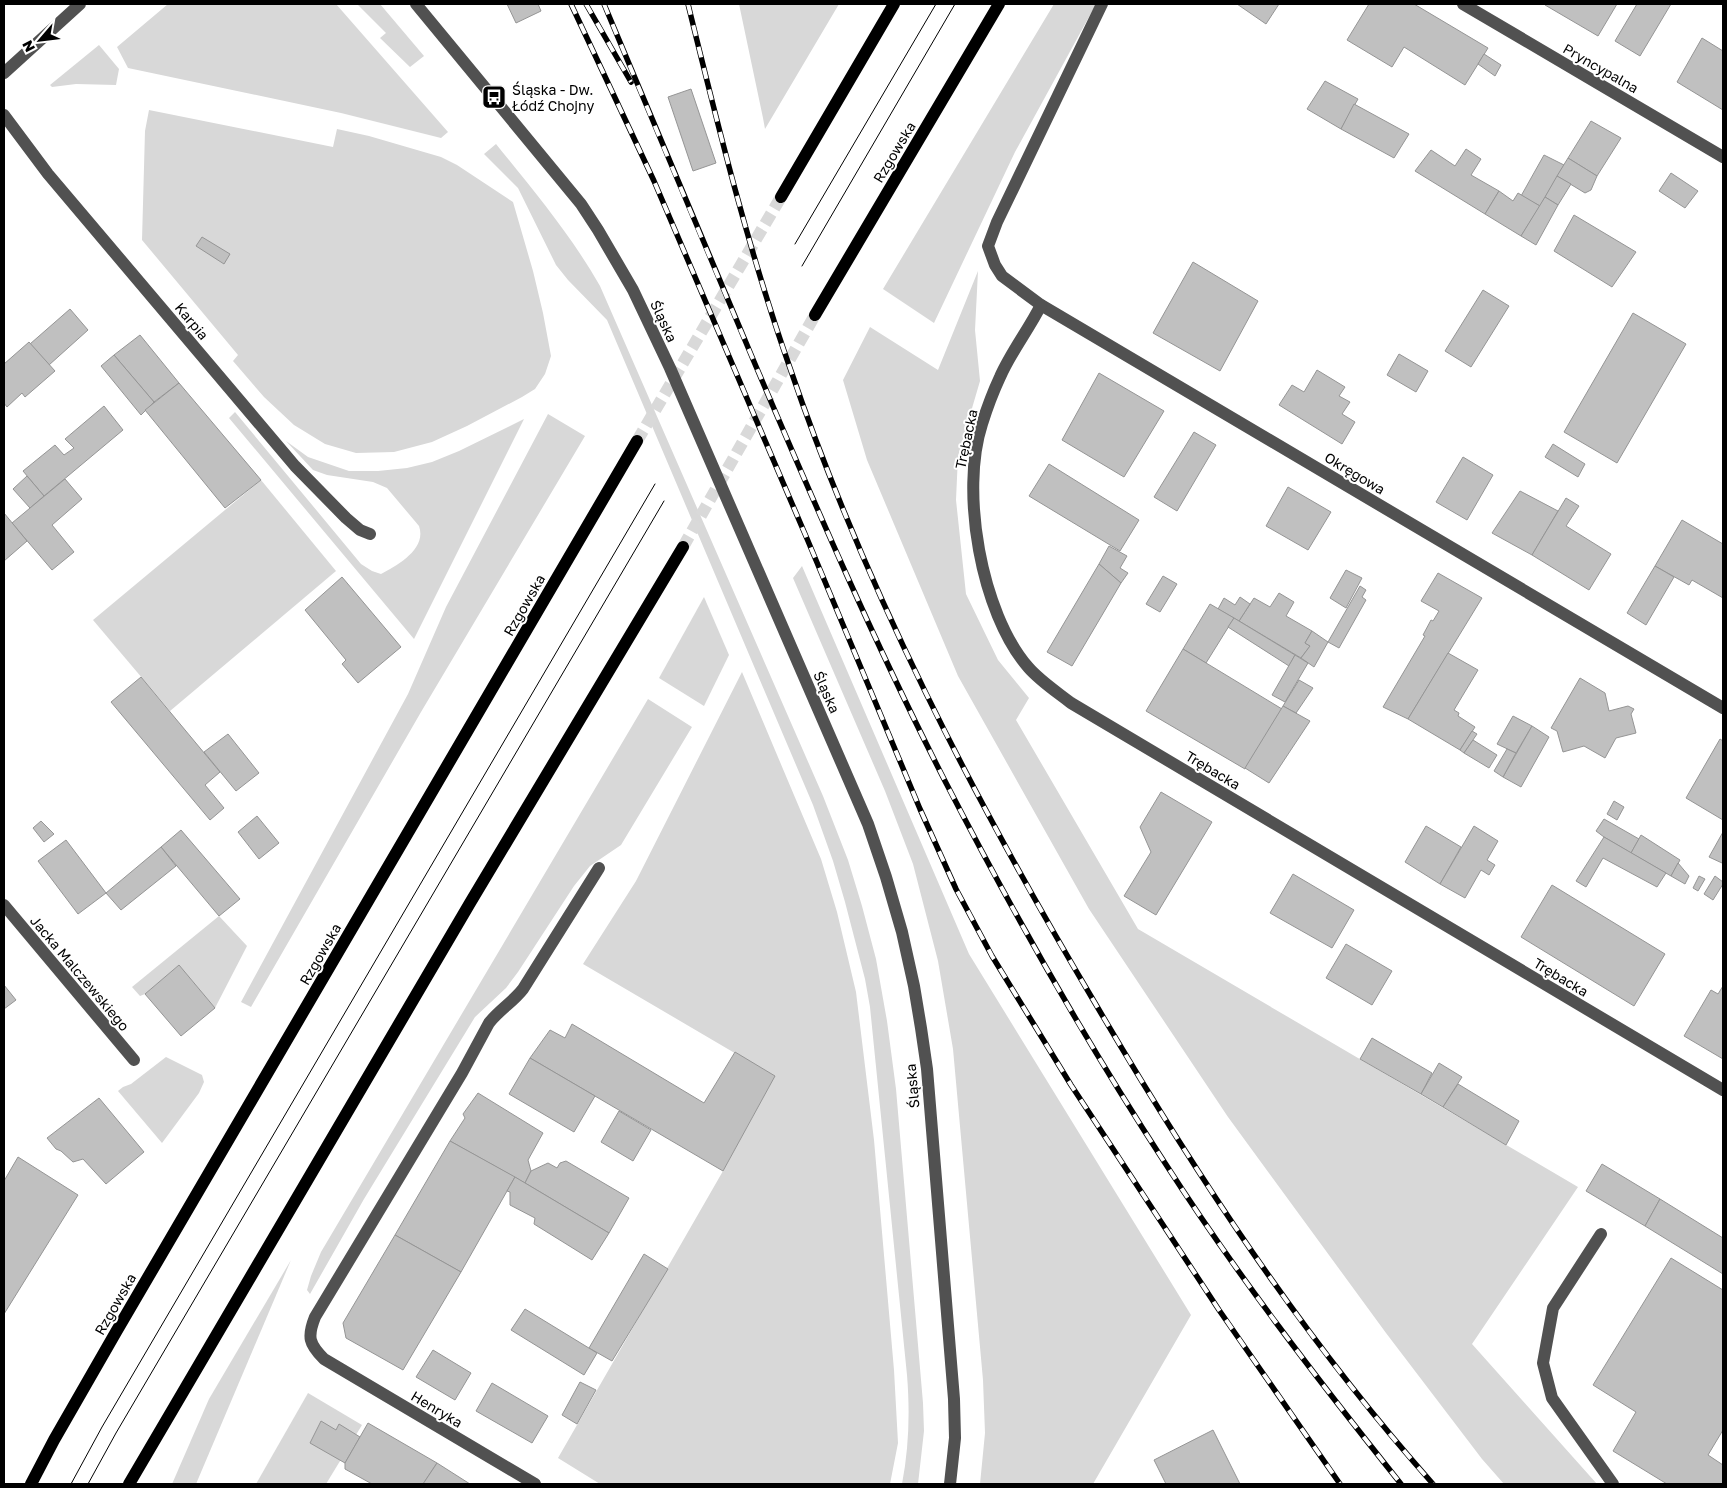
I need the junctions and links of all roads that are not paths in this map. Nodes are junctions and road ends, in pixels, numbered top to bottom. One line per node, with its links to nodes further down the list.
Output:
1 (80, 4): 7 (street)
2 (416, 4): 25 (street, Śląska)
3 (894, 4): 10 (main road)
4 (999, 4): 12 (main road, Rzgowska)
5 (1102, 4): 11 (street, Okręgowa)
6 (1463, 4): 9 (street, Pryncypalna)
7 (4, 73)
8 (4, 116): 14 (street, Karpia)
9 (1723, 157)
10 (781, 197)
11 (1042, 304): 16 (street, Okręgowa); 20 (street, Trębacka)
12 (815, 315)
13 (637, 441): 22 (main road, Rzgowska)
14 (370, 534)
15 (683, 547): 23 (main road)
16 (1723, 708)
17 (599, 868): 24 (street, Henryka)
18 (4, 905): 19 (street, Jacka Malczewskiego)
19 (134, 1060)
20 (1723, 1090)
21 (1601, 1234): 26 (street)
22 (31, 1484)
23 (129, 1484)
24 (535, 1484)
25 (950, 1484)
26 (1613, 1484)

